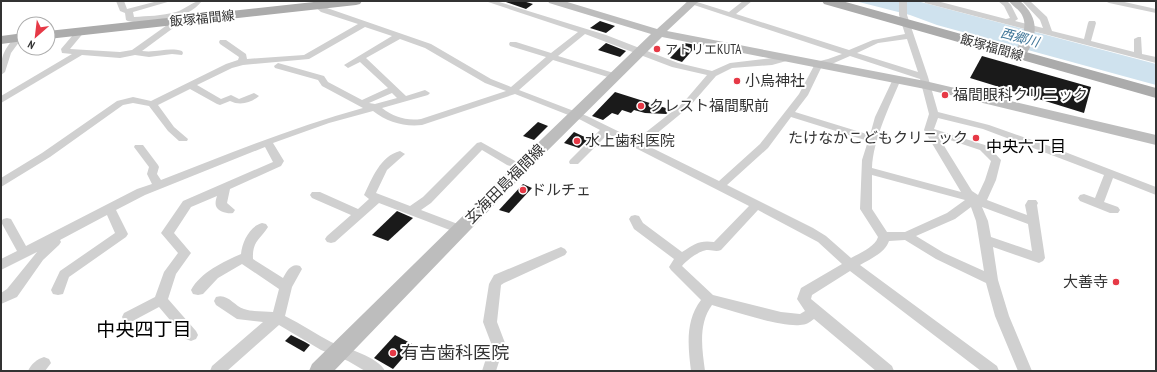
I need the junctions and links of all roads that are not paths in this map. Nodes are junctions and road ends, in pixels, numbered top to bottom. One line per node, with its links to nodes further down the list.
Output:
1 (120, 1): 19 (street)
2 (167, 1): 19 (street)
3 (198, 1): 19 (street)
4 (356, 1): 17 (main road, 飯塚福間線)
5 (489, 1): 28 (street)
6 (553, 1): 30 (main road)
7 (748, 1): 20 (street)
8 (828, 1): 21 (main road, 飯塚福間線)
9 (903, 1): 21 (street)
10 (928, 1): 23 (street)
11 (1002, 1): 23 (street)
12 (1014, 1): 26 (main road)
13 (1026, 1): 29 (street)
14 (1109, 1): 18 (street)
15 (1119, 1): 18 (street)
16 (691, 2): 20 (street); 30 (main road, 玄海田島福間線)
17 (311, 4): 22 (main road, 飯塚福間線); 24 (street)
18 (1156, 10)
19 (129, 11)
20 (730, 15): 47 (street)
21 (904, 19): 33 (street); 45 (main road, 飯塚福間線)
22 (180, 20): 27 (main road, 飯塚福間線); 42 (street)
23 (1006, 21): 26 (street)
24 (365, 24): 32 (street); 50 (street)
25 (1092, 24): 38 (street)
26 (1031, 29): 29 (street); 45 (main road)
27 (81, 31): 31 (main road, 飯塚福間線); 41 (street)
28 (584, 31): 43 (street); 49 (street)
29 (1049, 32): 38 (street)
30 (659, 33): 43 (main road, 玄海田島福間線); 52 (main road)
31 (56, 34)
32 (399, 36): 51 (street); 66 (street)
33 (910, 36): 47 (street); 63 (street)
34 (16, 38): 36 (main road)
35 (1138, 39): 48 (street)
36 (1, 40)
37 (223, 42): 54 (street)
38 (1087, 42): 48 (street)
39 (16, 43): 46 (street)
40 (513, 44): 49 (street)
41 (81, 52): 42 (street); 71 (street)
42 (135, 52): 44 (street)
43 (639, 52): 60 (street); 61 (main road, 玄海田島福間線)
44 (179, 53)
45 (1021, 53): 68 (main road, 飯塚福間線)
46 (4, 54): 59 (street)
47 (851, 54): 55 (street); 63 (street)
48 (1138, 55): 53 (street)
49 (552, 56): 61 (street); 66 (street)
50 (306, 57): 54 (street); 56 (street)
51 (361, 58): 57 (street); 65 (street)
52 (787, 58): 55 (main road); 60 (street)
53 (1156, 60)
54 (242, 62): 64 (street)
55 (819, 64): 62 (main road); 74 (street)
56 (292, 65)
57 (348, 65)
58 (278, 66): 73 (street)
59 (1, 72)
60 (713, 74): 83 (street)
61 (614, 76): 76 (main road, 玄海田島福間線)
62 (897, 79): 63 (main road); 80 (street)
63 (924, 81): 75 (street); 81 (main road)
64 (190, 85): 69 (street); 72 (street)
65 (394, 89): 70 (street); 73 (street)
66 (513, 92): 73 (street); 76 (street)
67 (425, 93): 70 (street)
68 (1156, 93)
69 (254, 96)
70 (404, 99): 73 (street)
71 (1, 100)
72 (152, 104): 79 (street); 90 (street)
73 (369, 106): 82 (street)
74 (790, 114): 80 (street); 92 (street)
75 (934, 114): 78 (street); 89 (street)
76 (575, 115): 77 (street); 87 (main road, 玄海田島福間線)
77 (606, 130): 83 (street); 86 (street)
78 (929, 130): 98 (street); 98 (street)
79 (183, 139)
80 (873, 139): 88 (street)
81 (1156, 140)
82 (267, 142): 91 (street); 93 (street)
83 (637, 145): 92 (street)
84 (139, 147): 91 (street)
85 (400, 154): 96 (street)
86 (574, 162)
87 (522, 167): 105 (street); 111 (main road, 玄海田島福間線)
88 (867, 170): 98 (street); 114 (street)
89 (1110, 173): 94 (street); 100 (street)
90 (1, 183)
91 (158, 185): 102 (street)
92 (720, 186): 101 (street)
93 (224, 189): 103 (street); 130 (street)
94 (1156, 191)
95 (316, 195): 106 (street)
96 (377, 198): 105 (street); 106 (street)
97 (1084, 198): 100 (street)
98 (974, 200): 109 (street); 113 (street); 116 (street)
99 (1032, 203): 109 (street)
100 (1098, 204): 104 (street)
101 (757, 205): 120 (street); 121 (street)
102 (110, 209): 112 (street); 126 (street)
103 (229, 210)
104 (1114, 210)
105 (412, 211): 111 (street)
106 (360, 214): 115 (street)
107 (635, 219): 120 (street)
108 (7, 222): 118 (street)
109 (1034, 222): 116 (street)
110 (262, 227): 119 (street)
111 (460, 229): 136 (main road, 玄海田島福間線)
112 (62, 234): 118 (street); 128 (street)
113 (907, 236): 114 (street); 124 (street)
114 (884, 237): 121 (street)
115 (331, 239)
116 (985, 240): 124 (street)
117 (561, 252): 140 (street)
118 (24, 253): 122 (street)
119 (247, 256): 125 (street); 127 (street)
120 (682, 258): 129 (street)
121 (850, 264): 132 (street); 143 (street)
122 (1, 265)
123 (296, 270): 125 (street)
124 (992, 280): 144 (street)
125 (286, 287): 134 (street)
126 (58, 290)
127 (198, 290)
128 (1, 299)
129 (709, 299): 132 (street); 141 (street)
130 (161, 300): 133 (street); 135 (street)
131 (221, 301): 134 (street)
132 (814, 311): 142 (street)
133 (129, 317)
134 (278, 318): 136 (street); 137 (street)
135 (191, 335)
136 (340, 351): 138 (main road, 玄海田島福間線); 139 (street)
137 (217, 371)
138 (320, 371)
139 (378, 371)
140 (489, 371)
141 (698, 371)
142 (887, 371)
143 (992, 371)
144 (1025, 371)

